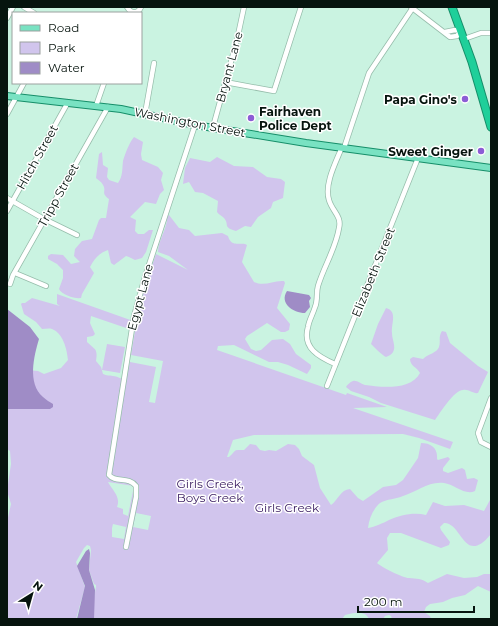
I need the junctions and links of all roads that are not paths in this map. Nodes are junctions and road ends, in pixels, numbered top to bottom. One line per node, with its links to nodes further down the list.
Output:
1 (13, 7): 9 (street)
2 (127, 7): 8 (street)
3 (141, 7): 8 (street)
4 (244, 7): 15 (street, Bryant Lane)
5 (301, 7): 15 (street)
6 (452, 7): 10 (highway)
7 (412, 8): 11 (street); 28 (street)
8 (131, 12)
9 (7, 18)
10 (461, 31): 11 (street); 11 (street); 13 (highway)
11 (445, 32)
12 (491, 33): 13 (street)
13 (464, 39): 27 (highway)
14 (154, 63): 24 (street)
15 (225, 82): 26 (street, Bryant Lane)
16 (23, 84): 19 (street)
17 (104, 84): 21 (street)
18 (7, 96): 19 (main road, Washington Street)
19 (16, 98): 20 (main road, Washington Street); 23 (street)
20 (67, 104): 21 (main road, Washington Street); 32 (street, Hitch Street)
21 (96, 106): 22 (main road, Washington Street)
22 (108, 107): 24 (main road, Washington Street); 34 (street, Tripp Street)
23 (7, 114)
24 (145, 114): 25 (main road, Washington Street)
25 (195, 125): 26 (main road, Washington Street); 43 (street, Egypt Lane)
26 (213, 127): 28 (main road, Washington Street)
27 (491, 127)
28 (343, 148): 29 (main road, Washington Street); 39 (street)
29 (418, 158): 30 (main road, Washington Street); 39 (street, Elizabeth Street)
30 (491, 168)
31 (7, 198): 32 (street)
32 (12, 201): 33 (street, Hitch Street); 34 (street)
33 (7, 210)
34 (45, 219): 35 (street); 36 (street, Tripp Street)
35 (77, 235)
36 (14, 273): 37 (street, Tripp Street); 38 (street)
37 (10, 284)
38 (46, 286)
39 (335, 364): 40 (street, Elizabeth Street)
40 (327, 386)
41 (491, 398): 42 (street)
42 (491, 447)
43 (126, 547)

